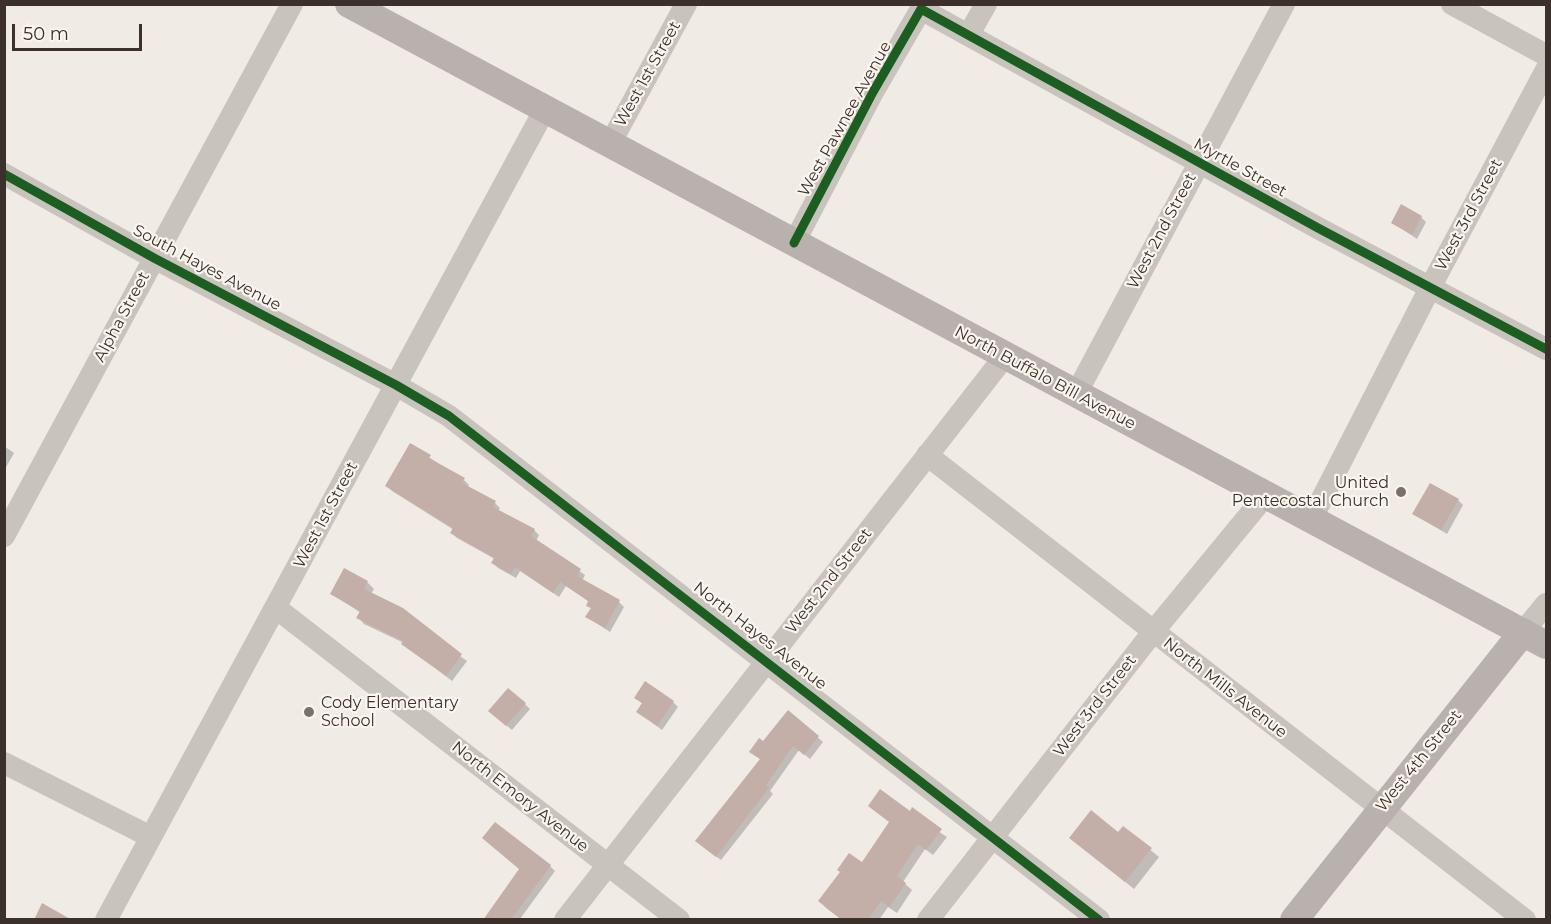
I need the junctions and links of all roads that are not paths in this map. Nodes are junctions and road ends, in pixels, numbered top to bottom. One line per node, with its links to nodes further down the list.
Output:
1 (292, 4): 16 (street, Alpha Street)
2 (686, 4): 12 (street, West 1st Street)
3 (986, 4): 8 (street)
4 (1284, 4): 13 (street, West 2nd Street)
5 (1452, 4): 9 (street)
6 (354, 6): 11 (main road, North Buffalo Bill Avenue)
7 (921, 9): 8 (street, Myrtle Street); 15 (street, West Pawnee Avenue)
8 (969, 34): 13 (street, Myrtle Street)
9 (1546, 55)
10 (1546, 70): 17 (street, West 3rd Street)
11 (544, 109): 12 (main road, North Buffalo Bill Avenue); 20 (street, West 1st Street)
12 (610, 144): 15 (main road, North Buffalo Bill Avenue)
13 (1199, 163): 17 (street, Myrtle Street); 21 (street, West 2nd Street)
14 (4, 174): 16 (street, South Hayes Avenue)
15 (794, 243): 19 (main road, North Buffalo Bill Avenue)
16 (154, 258): 20 (street, South Hayes Avenue); 25 (street, Alpha Street)
17 (1431, 286): 18 (street, Myrtle Street); 24 (street, West 3rd Street)
18 (1546, 349)
19 (1005, 356): 21 (main road, North Buffalo Bill Avenue); 22 (street, West 2nd Street)
20 (396, 385): 27 (street, West 1st Street); 30 (street, North Hayes Avenue)
21 (1076, 394): 23 (main road, North Buffalo Bill Avenue)
22 (927, 455): 28 (street, North Mills Avenue); 30 (street, West 2nd Street)
23 (1265, 495): 24 (main road, North Buffalo Bill Avenue); 28 (street, West 3rd Street)
24 (1311, 520): 29 (main road, North Buffalo Bill Avenue)
25 (4, 536)
26 (1546, 604): 29 (street, West 4th Street)
27 (276, 608): 34 (street, West 1st Street); 35 (street, North Emory Avenue)
28 (1153, 632): 32 (street, North Mills Avenue); 33 (street, West 3rd Street)
29 (1535, 639): 32 (main road, West 4th Street)
30 (767, 660): 33 (street, North Hayes Avenue); 35 (street, West 2nd Street)
31 (4, 763): 34 (street)
32 (1381, 809): 41 (main road, West 4th Street); 42 (street, North Mills Avenue)
33 (993, 836): 39 (street, West 3rd Street); 40 (street, North Hayes Avenue)
34 (151, 837): 36 (street, West 1st Street)
35 (608, 864): 37 (street, West 2nd Street); 38 (street, North Emory Avenue)
36 (106, 920)
37 (564, 920)
38 (679, 920)
39 (928, 920)
40 (1099, 920)
41 (1294, 920)
42 (1525, 920)

